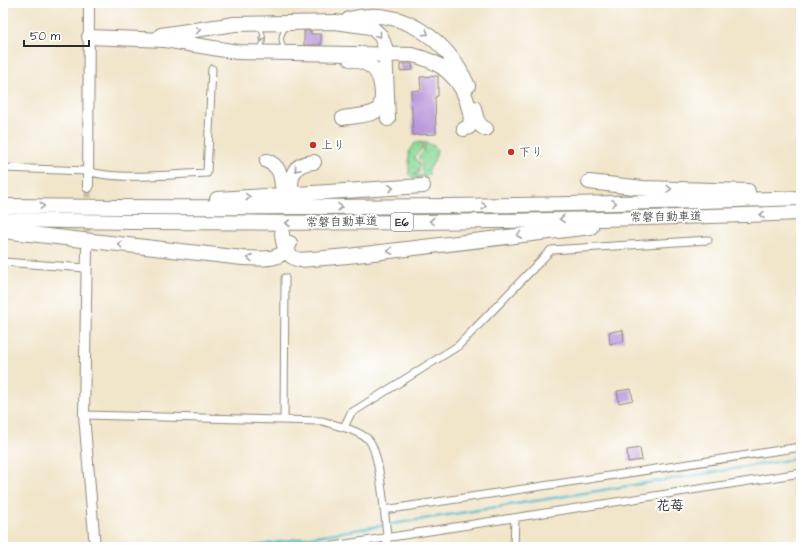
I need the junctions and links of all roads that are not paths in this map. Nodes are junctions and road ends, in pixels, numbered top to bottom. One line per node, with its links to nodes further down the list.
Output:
1 (89, 3): 5 (street)
2 (335, 22): 4 (highway); 9 (highway, one-way to 9); 14 (highway, one-way to 14)
3 (253, 24): 4 (highway); 5 (highway, one-way to 3); 6 (lane, one-way to 6)
4 (293, 24): 7 (lane)
5 (89, 37): 6 (highway); 18 (street)
6 (252, 53): 7 (highway)
7 (292, 53): 8 (highway)
8 (332, 54): 9 (highway); 11 (highway)
9 (386, 54): 12 (highway); 13 (highway)
10 (212, 69): 18 (street)
11 (343, 118)
12 (388, 119)
13 (464, 129)
14 (486, 129)
15 (267, 161): 16 (highway, one-way to 15)
16 (314, 162)
17 (3, 168): 18 (street)
18 (88, 171): 21 (street)
19 (588, 182): 22 (highway, one-way to 22)
20 (423, 186): 25 (highway, one-way to 20)
21 (88, 187)
22 (801, 192)
23 (801, 198): 25 (highway, 常磐自動車道 / E6, one-way to 23)
24 (3, 206): 25 (highway, 常磐自動車道 / E6, one-way to 25)
25 (97, 207)
26 (801, 214): 27 (highway, 常磐自動車道 / E6, one-way to 27)
27 (739, 216): 28 (highway, 常磐自動車道 / E6, one-way to 28); 33 (highway, one-way to 33)
28 (3, 220)
29 (3, 231): 33 (highway, one-way to 29)
30 (286, 233): 33 (highway)
31 (708, 240): 39 (street)
32 (87, 249): 35 (street)
33 (286, 250)
34 (3, 262): 35 (street)
35 (86, 268): 37 (street)
36 (285, 278): 38 (street)
37 (84, 415): 38 (street); 45 (street)
38 (284, 420): 39 (street)
39 (344, 428): 42 (street)
40 (801, 448): 42 (street)
41 (801, 473): 43 (street)
42 (384, 510): 44 (street)
43 (515, 518): 44 (street); 48 (street)
44 (387, 536): 46 (street); 47 (street)
45 (95, 547)
46 (326, 547)
47 (387, 547)
48 (514, 547)

